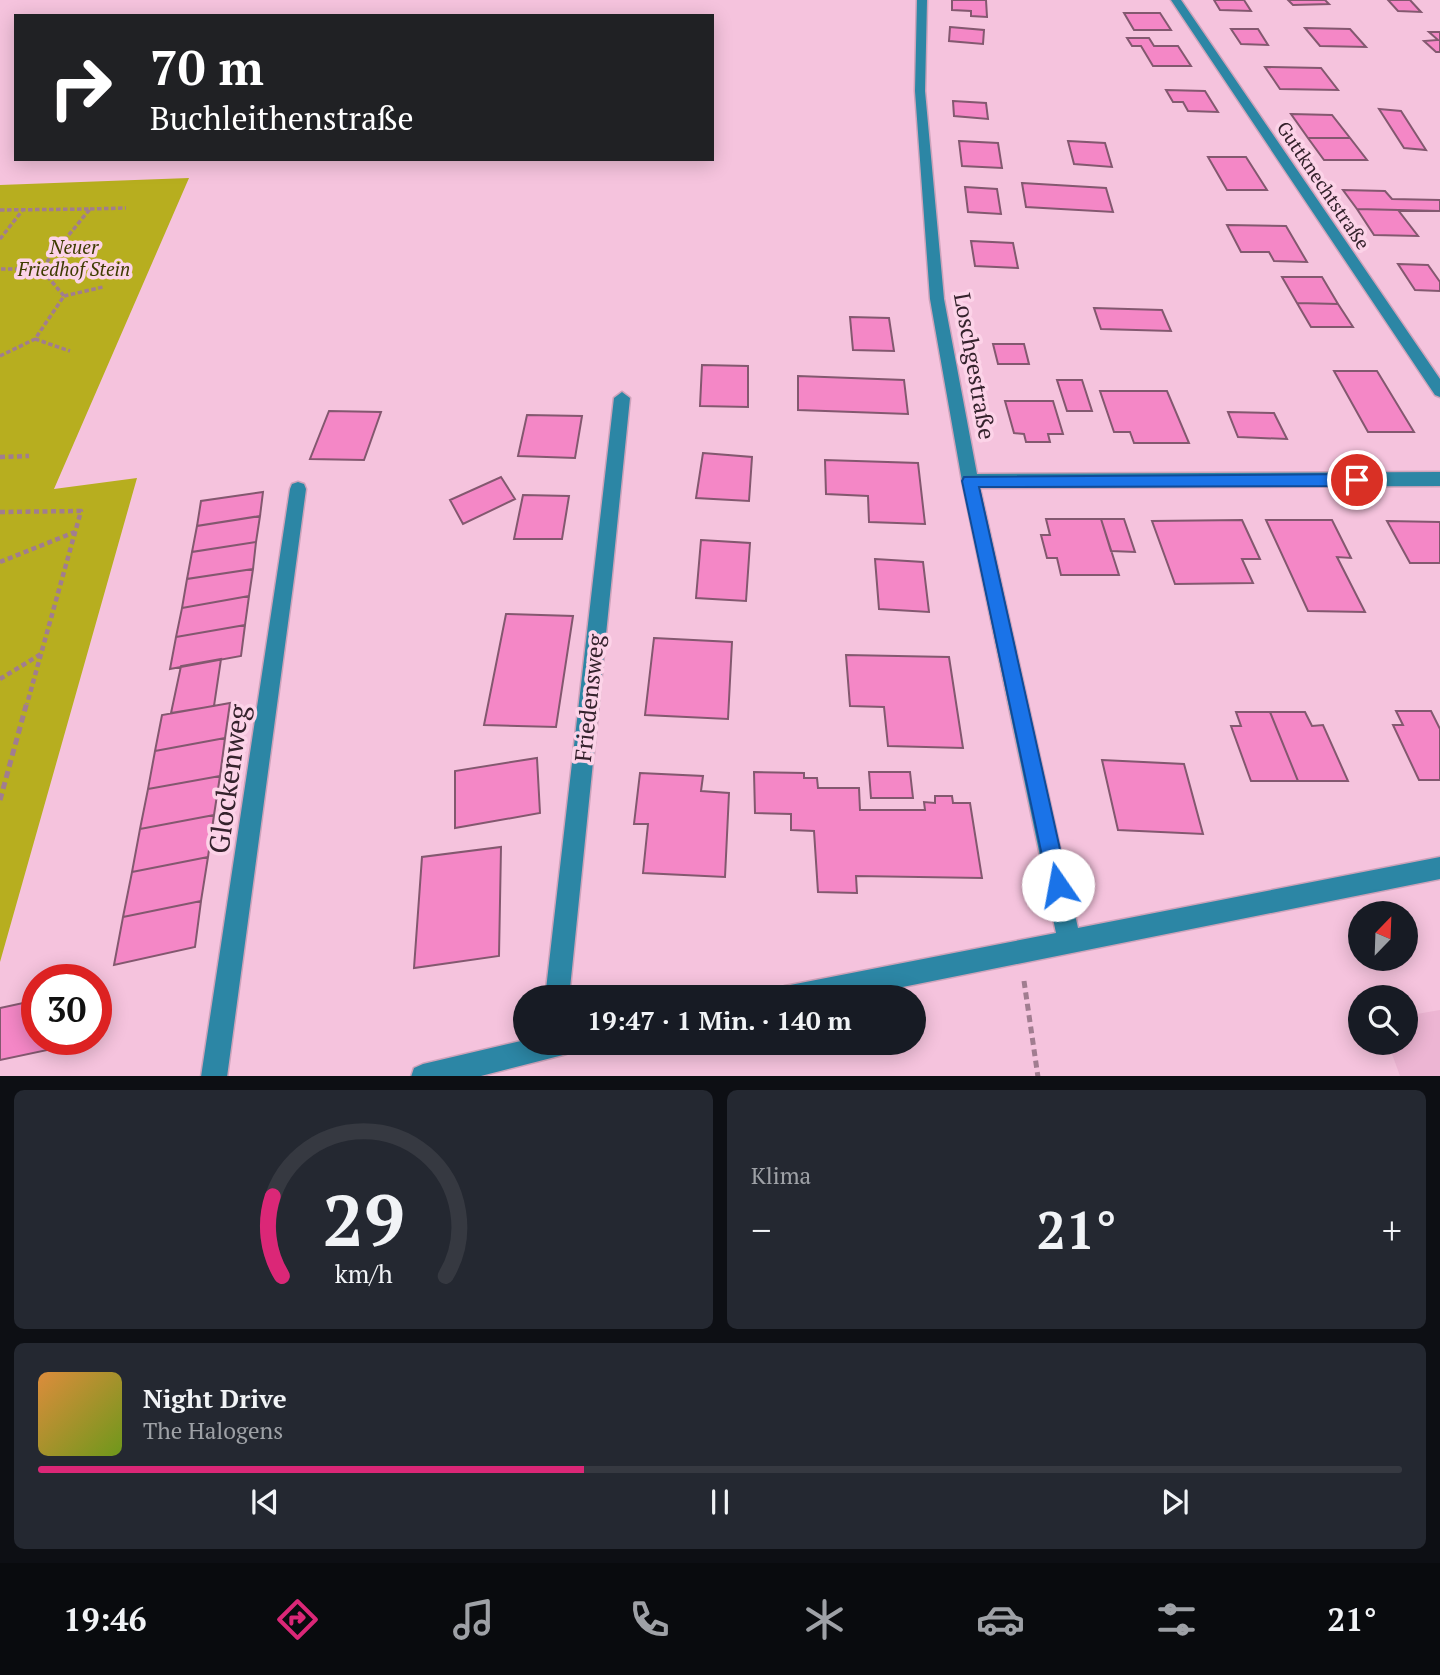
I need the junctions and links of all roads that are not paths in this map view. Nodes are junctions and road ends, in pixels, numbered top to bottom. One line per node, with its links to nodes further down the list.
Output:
1 (922, 0): 6 (street, Loschgestraße)
2 (1176, 0): 3 (street, Guttknechtstraße)
3 (1440, 391)
4 (622, 398): 10 (street, Friedensweg)
5 (1440, 479): 6 (street)
6 (970, 481): 9 (street, Loschgestraße)
7 (298, 489): 13 (street, Glockenweg)
8 (1440, 867): 9 (street)
9 (1069, 939): 11 (street)
10 (558, 985)
11 (847, 985)
12 (513, 1054): 14 (street)
13 (214, 1076)
14 (423, 1076)

